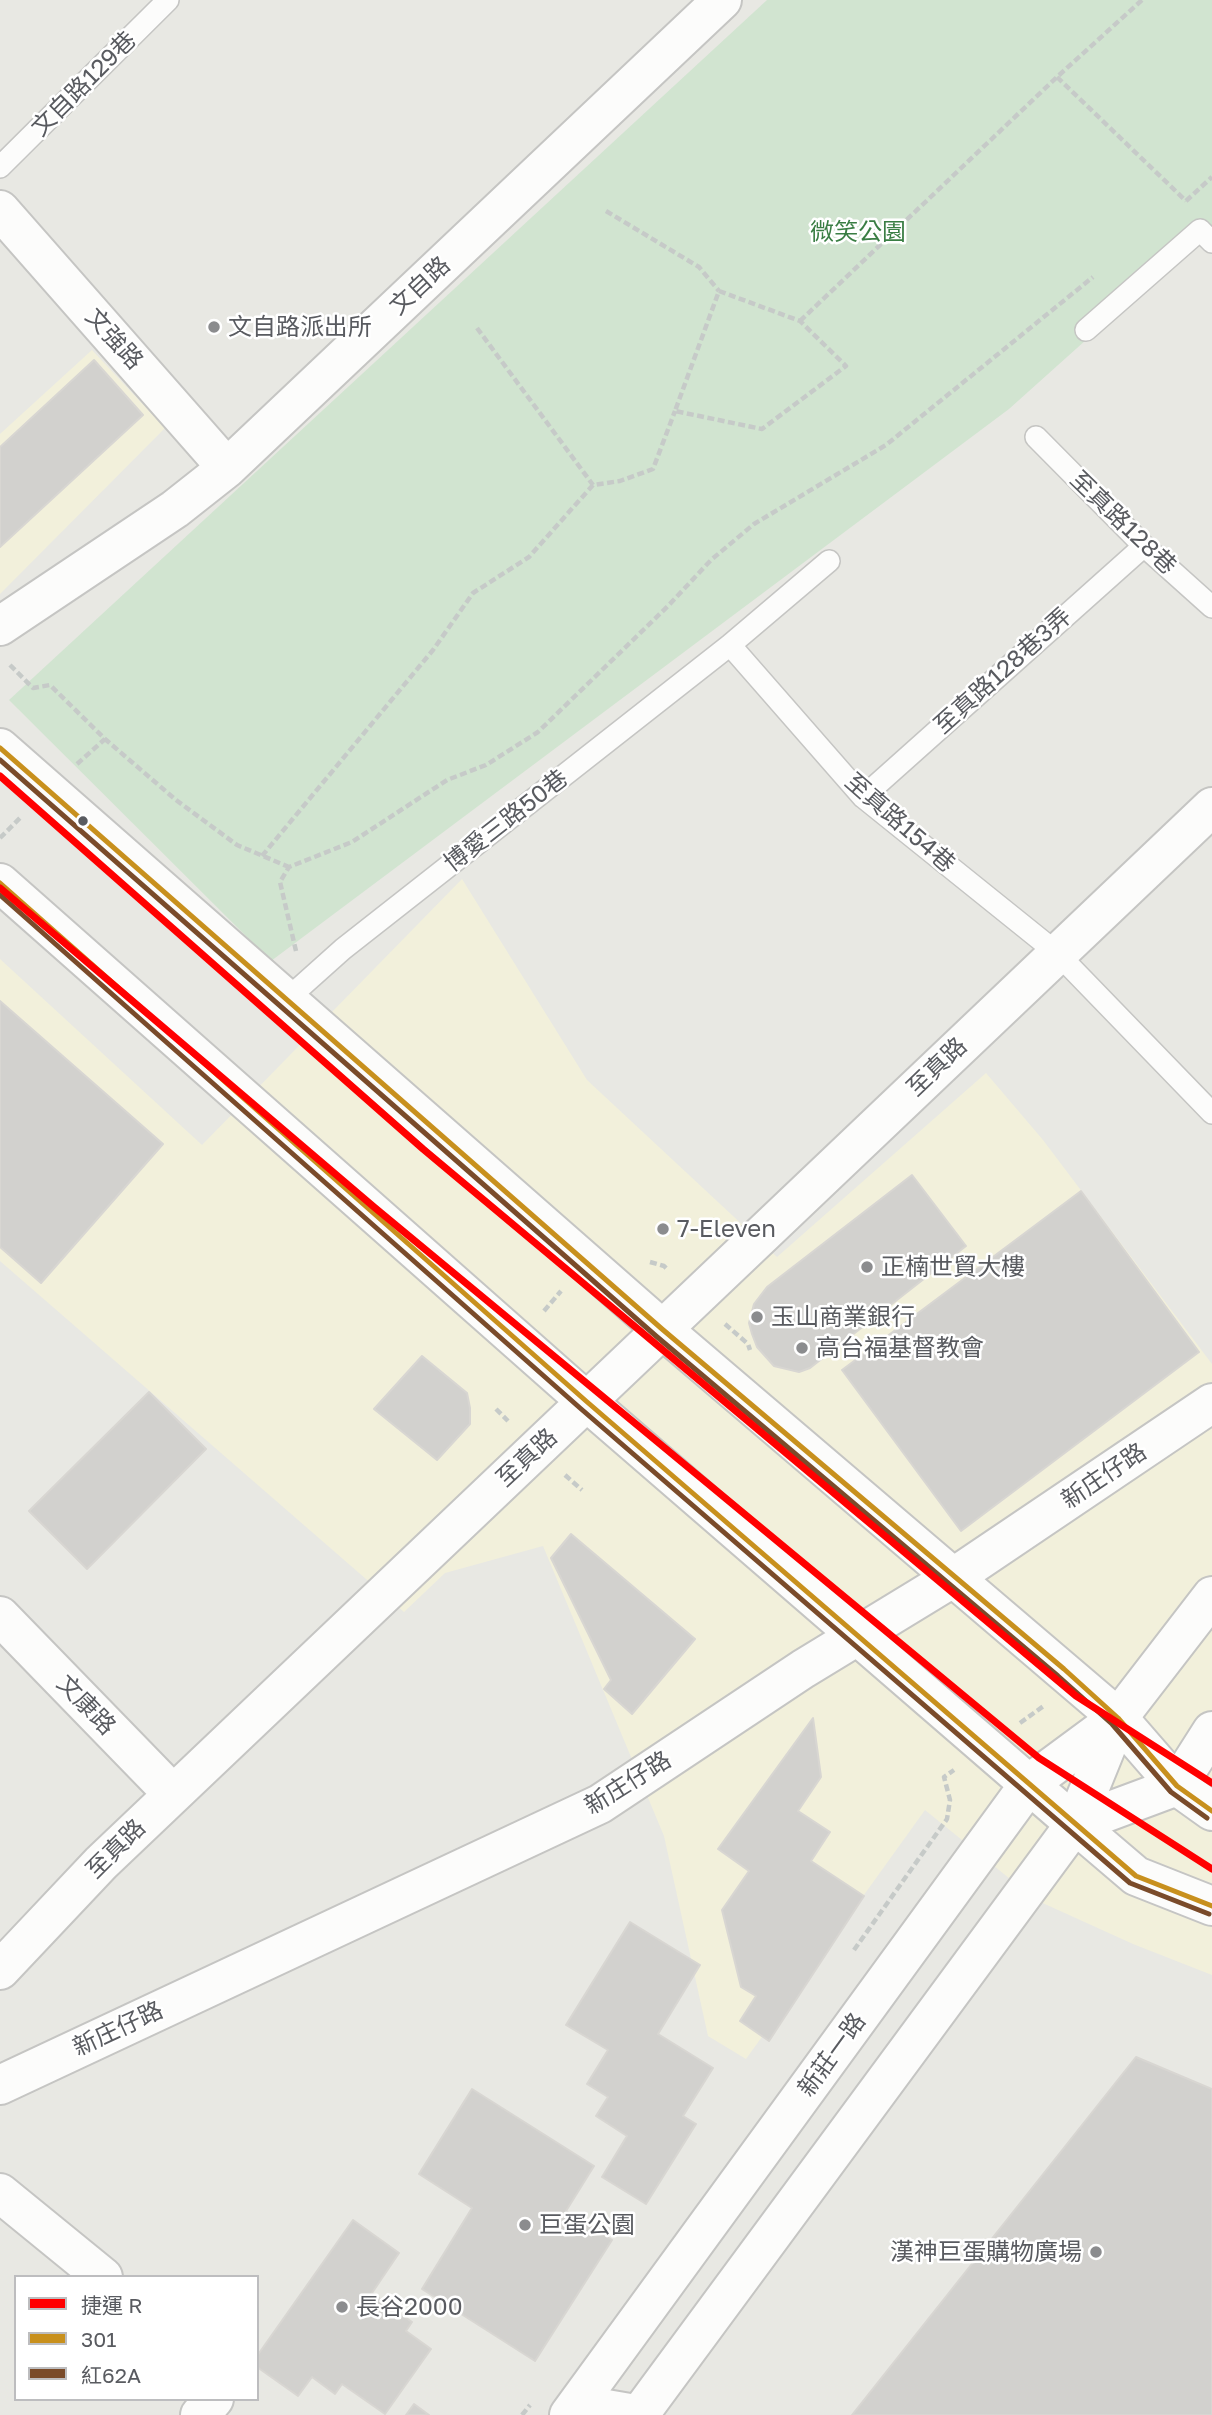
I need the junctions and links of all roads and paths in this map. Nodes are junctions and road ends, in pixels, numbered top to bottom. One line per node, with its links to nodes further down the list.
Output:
1 (168, 0): 5 (lane, 文自路129巷)
2 (722, 0): 16 (street, 文自路)
3 (1142, 0): 4 (path)
4 (1057, 77): 6 (path); 11 (path)
5 (0, 167)
6 (1186, 201)
7 (0, 210): 16 (street, 文強路)
8 (606, 211): 10 (path)
9 (1206, 236): 13 (lane)
10 (719, 291): 11 (path); 14 (path)
11 (800, 321): 14 (path)
12 (477, 328): 17 (path)
13 (1086, 331)
14 (676, 411): 17 (path)
15 (1036, 437): 18 (lane, 至真路128巷)
16 (227, 468): 21 (street, 文自路)
17 (593, 485): 26 (path)
18 (1144, 546): 20 (lane, 至真路128巷); 24 (lane, 至真路128巷3弄)
19 (829, 561): 22 (lane, 博愛三路50巷)
20 (1212, 607)
21 (4, 645): 26 (path)
22 (730, 645): 24 (lane, 至真路154巷); 30 (lane, 博愛三路50巷)
23 (0, 747): 30 (street)
24 (863, 797): 29 (lane, 至真路154巷)
25 (1212, 807): 29 (street, 至真路)
26 (262, 856): 27 (path)
27 (289, 867)
28 (0, 883): 33 (street)
29 (1057, 953): 31 (lane, 至真路154巷); 32 (street, 至真路)
30 (286, 1000): 32 (street)
31 (1212, 1113)
32 (662, 1329): 33 (street, 至真路); 35 (street)
33 (586, 1401): 38 (street); 43 (street, 至真路)
34 (1212, 1403): 35 (street, 新庄仔路)
35 (954, 1577): 38 (street, 新庄仔路); 39 (street)
36 (1212, 1596): 39 (street)
37 (0, 1616): 43 (street, 文康路)
38 (858, 1636): 41 (street); 48 (street, 新庄仔路)
39 (1118, 1718): 41 (street, 新莊一路); 42 (street); 45 (street)
40 (1212, 1731): 42 (street)
41 (1030, 1783): 45 (street); 52 (street, 新莊一路)
42 (1177, 1786): 44 (street); 45 (street)
43 (173, 1794): 47 (street, 至真路)
44 (1212, 1811)
45 (1074, 1824): 46 (street); 54 (street)
46 (1212, 1906)
47 (0, 1970)
48 (0, 2085)
49 (0, 2193): 50 (street)
50 (101, 2275)
51 (212, 2401): 53 (street)
52 (577, 2412): 54 (street)
53 (200, 2415)
54 (640, 2415)

